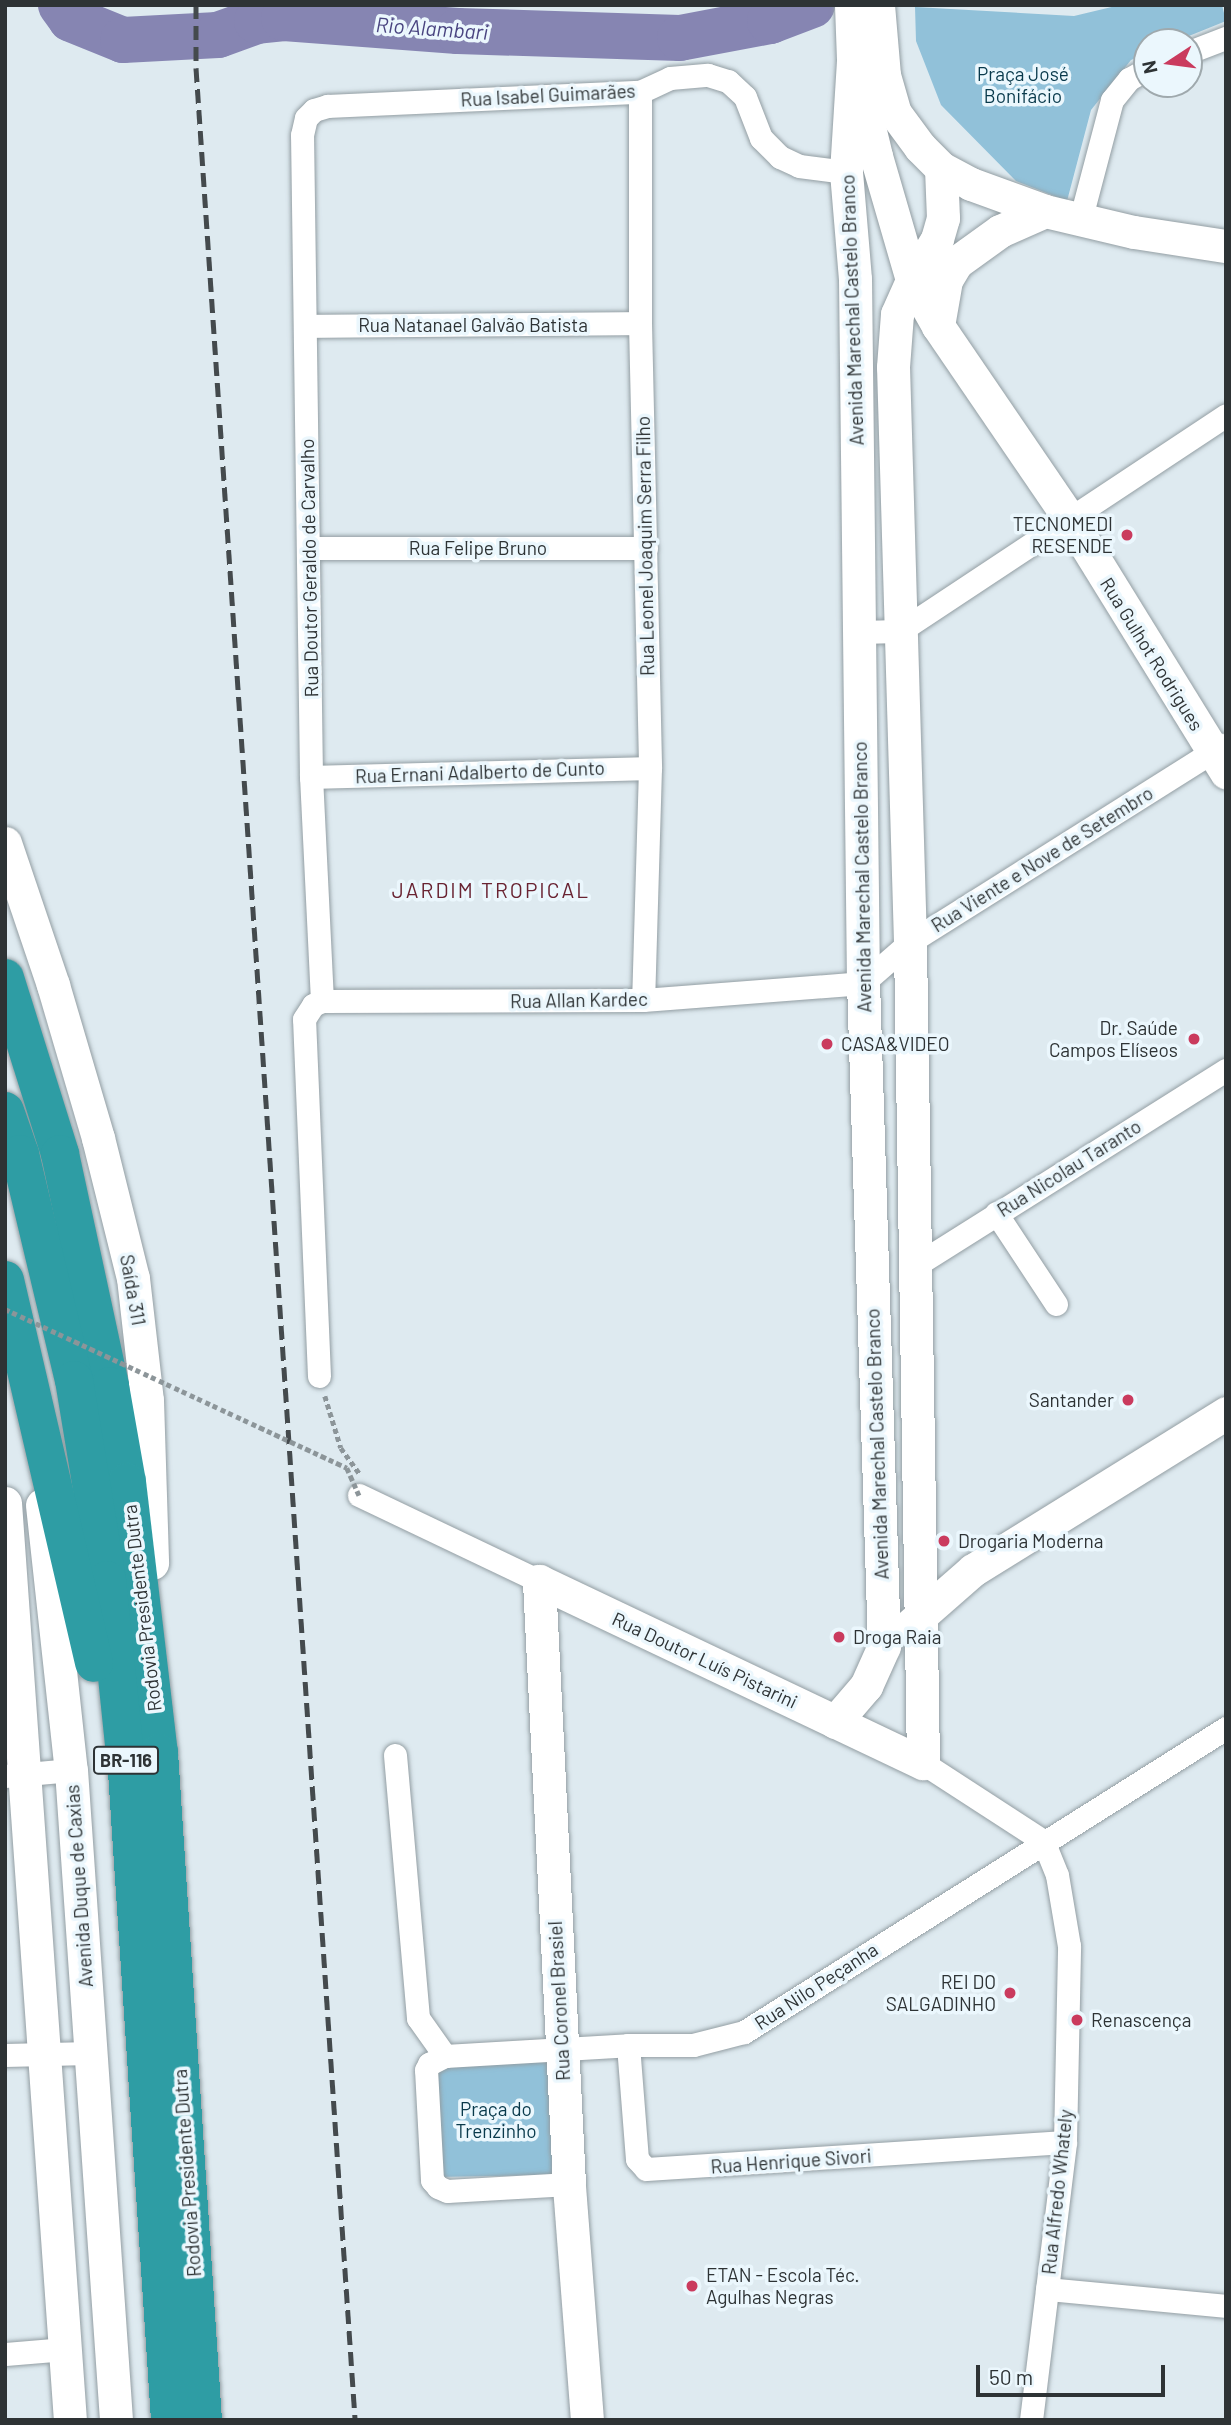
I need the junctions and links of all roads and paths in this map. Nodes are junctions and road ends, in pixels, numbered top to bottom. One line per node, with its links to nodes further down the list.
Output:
1 (862, 26): 7 (street); 8 (street, Avenida Marechal Castelo Branco); 12 (street, Rua Gulhot Rodrigues)
2 (1226, 38): 3 (street)
3 (1203, 47)
4 (1133, 77): 10 (street)
5 (640, 92): 6 (street, Rua Isabel Guimarães); 8 (street, Rua Isabel Guimarães); 13 (street, Rua Leonel Joaquim Serra Filho)
6 (302, 135): 14 (street, Rua Doutor Geraldo de Carvalho)
7 (941, 168): 9 (street); 12 (street, Avenida Marechal Castelo Branco)
8 (846, 172): 21 (street, Avenida Marechal Castelo Branco)
9 (1045, 211): 10 (street); 15 (street)
10 (1080, 221): 11 (street)
11 (1226, 246)
12 (912, 280): 15 (street, Rua Gulhot Rodrigues); 20 (street, Avenida Marechal Castelo Branco)
13 (640, 323): 14 (street, Rua Natanael Galvão Batista); 19 (street, Rua Leonel Joaquim Serra Filho)
14 (306, 326): 18 (street, Rua Doutor Geraldo de Carvalho)
15 (938, 326): 17 (street, Rua Gulhot Rodrigues)
16 (1226, 415): 17 (street)
17 (1069, 518): 20 (street); 22 (street, Rua Gulhot Rodrigues)
18 (309, 548): 19 (street, Rua Felipe Bruno); 24 (street, Rua Doutor Geraldo de Carvalho)
19 (646, 548): 23 (street, Rua Leonel Joaquim Serra Filho)
20 (900, 631): 21 (street); 26 (street, Avenida Marechal Castelo Branco)
21 (859, 632): 28 (street, Avenida Marechal Castelo Branco)
22 (1221, 755): 26 (street, Rua Viente e Nove de Setembro)
23 (650, 768): 24 (street, Rua Ernani Adalberto de Cunto); 29 (street, Rua Leonel Joaquim Serra Filho)
24 (311, 777): 30 (street, Rua Doutor Geraldo de Carvalho)
25 (5, 843): 50 (street, Saída 311)
26 (909, 942): 28 (street, Rua Viente e Nove de Setembro); 34 (street, Avenida Marechal Castelo Branco)
27 (5, 978): 50 (highway, Rodovia Presidente Dutra / BR-116)
28 (863, 982): 29 (street, Rua Allan Kardec); 46 (street, Avenida Marechal Castelo Branco)
29 (643, 1000): 30 (street, Rua Allan Kardec)
30 (322, 1001): 39 (street)
31 (1226, 1070): 33 (street, Rua Nicolau Taranto)
32 (5, 1111): 50 (highway, Rodovia Presidente Dutra / BR-116)
33 (996, 1213): 34 (street, Rua Nicolau Taranto); 36 (street)
34 (913, 1267): 45 (street, Avenida Marechal Castelo Branco)
35 (5, 1280): 50 (highway)
36 (1056, 1304)
37 (5, 1309): 41 (path, bridge)
38 (5, 1359): 52 (street, Avenida Duque de Caxias)
39 (318, 1376): 41 (path)
40 (1226, 1413): 45 (street)
41 (359, 1495): 44 (street, Rua Doutor Luís Pistarini)
42 (5, 1503): 43 (street)
43 (7, 1546): 53 (street)
44 (539, 1581): 47 (street, Rua Doutor Luís Pistarini); 56 (street, Rua Coronel Brasiel)
45 (920, 1617): 46 (street); 51 (street, Avenida Marechal Castelo Branco)
46 (884, 1646): 47 (street, Avenida Marechal Castelo Branco)
47 (835, 1722): 51 (street, Rua Doutor Luís Pistarini)
48 (1226, 1728): 54 (street, Rua Nilo Peçanha)
49 (395, 1755): 60 (street)
50 (143, 1763): 69 (highway, Rodovia Presidente Dutra / BR-116); 70 (highway, Rodovia Presidente Dutra / BR-116)
51 (923, 1763): 54 (street, Rua Doutor Luís Pistarini)
52 (71, 1770): 53 (street); 58 (street, Avenida Duque de Caxias)
53 (16, 1775): 57 (street)
54 (1043, 1841): 55 (street, Rua Nilo Peçanha); 61 (street, Rua Alfredo Whately)
55 (628, 2045): 56 (street, Rua Nilo Peçanha); 61 (street, Rua Henrique Sivori)
56 (562, 2048): 60 (street); 62 (street, Rua Coronel Brasiel)
57 (45, 2052): 58 (street); 59 (street); 65 (street)
58 (90, 2053): 68 (street, Avenida Duque de Caxias)
59 (5, 2055)
60 (445, 2056): 62 (street)
61 (1065, 2142): 63 (street, Rua Alfredo Whately)
62 (569, 2185): 71 (street, Rua Coronel Brasiel)
63 (1047, 2289): 64 (street); 72 (street, Rua Alfredo Whately)
64 (1226, 2306)
65 (66, 2349): 66 (street); 67 (street)
66 (5, 2354)
67 (70, 2420)
68 (116, 2420)
69 (170, 2420)
70 (203, 2420)
71 (587, 2420)
72 (1031, 2420)

